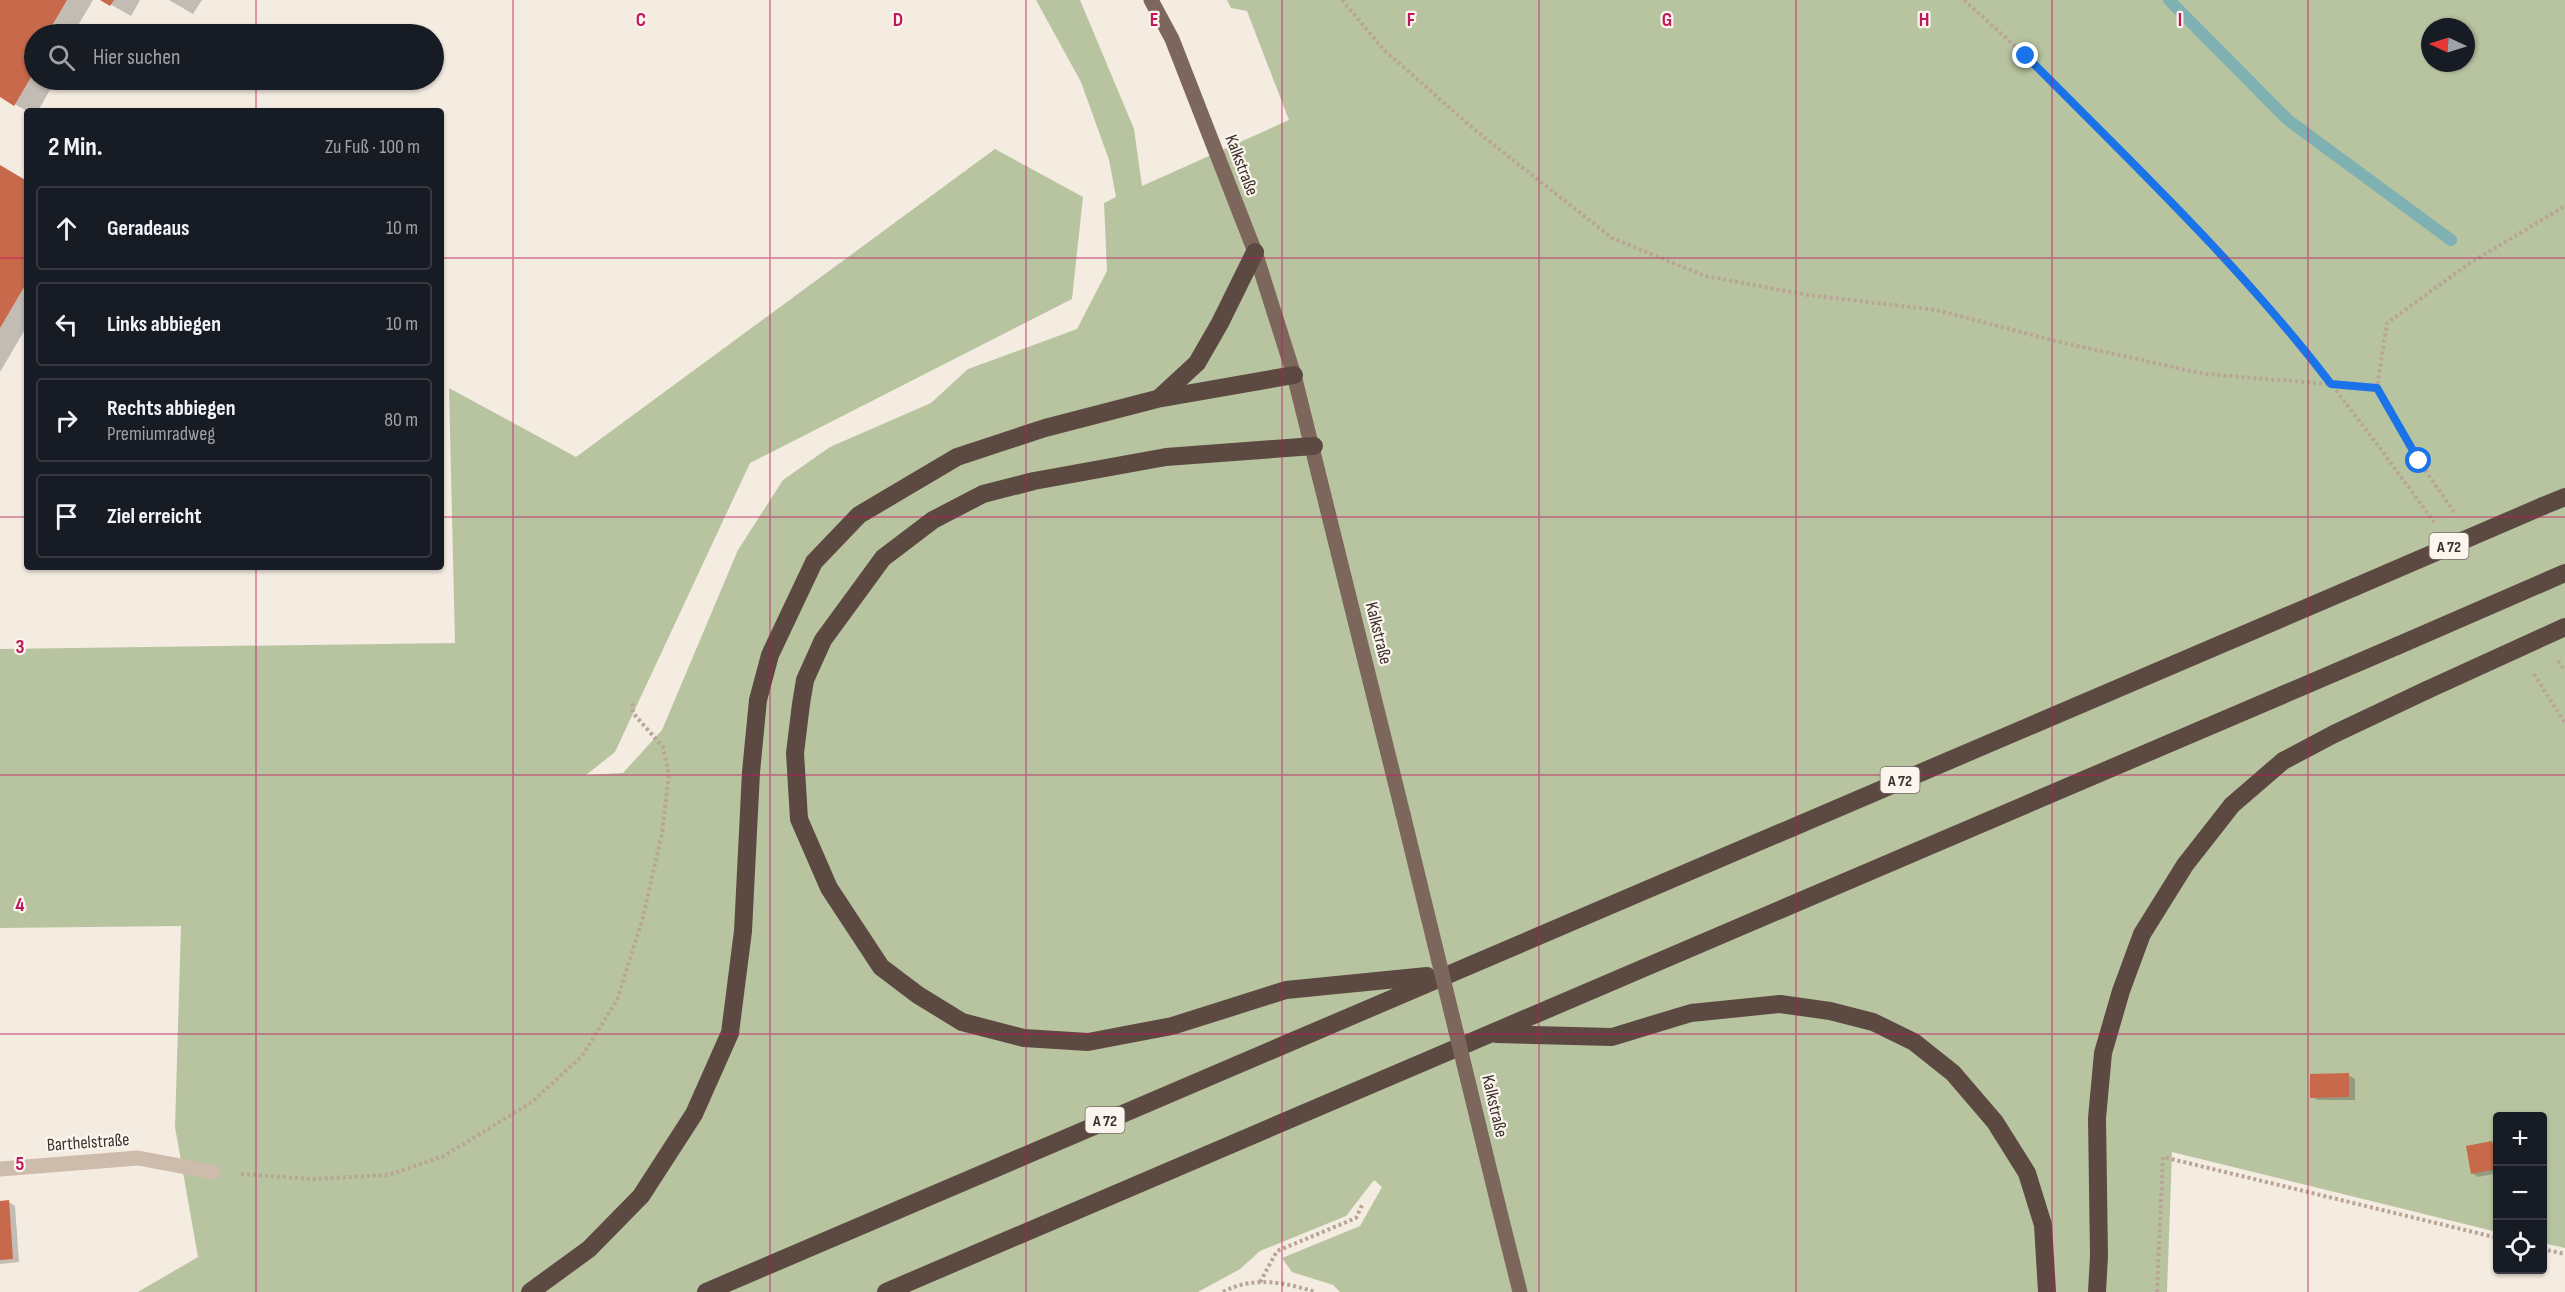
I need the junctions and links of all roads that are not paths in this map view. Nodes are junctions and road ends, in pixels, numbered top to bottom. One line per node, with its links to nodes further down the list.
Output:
1 (1151, 0): 2 (main road, Kalkstraße)
2 (1255, 252): 3 (main road, Kalkstraße); 4 (highway)
3 (1294, 375): 4 (highway); 5 (main road, Kalkstraße)
4 (1157, 399): 13 (highway)
5 (1314, 446): 9 (highway); 16 (main road, Kalkstraße, bridge)
6 (2565, 497): 9 (highway, A 72, bridge)
7 (2565, 573): 10 (highway, bridge)
8 (2565, 627): 18 (highway, bridge)
9 (1447, 974): 14 (highway, A 72)
10 (1491, 1033): 15 (highway); 17 (highway)
11 (0, 1168): 12 (street, Barthelstraße)
12 (213, 1172)
13 (530, 1292)
14 (706, 1292)
15 (886, 1292)
16 (1521, 1292)
17 (2047, 1292)
18 (2097, 1292)

